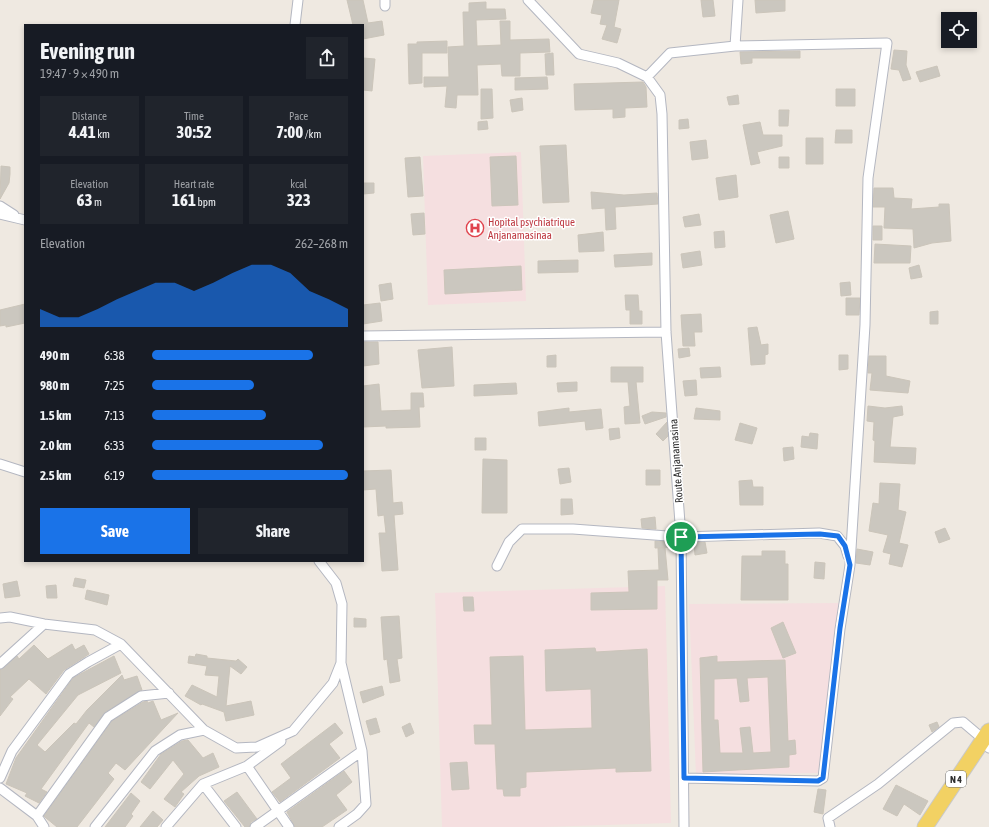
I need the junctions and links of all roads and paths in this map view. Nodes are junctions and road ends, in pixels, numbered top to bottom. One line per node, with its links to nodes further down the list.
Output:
1 (298, 0): 4 (street)
2 (528, 0): 6 (street)
3 (738, 0): 5 (street)
4 (295, 24)
5 (735, 46): 6 (street); 17 (street)
6 (646, 77): 11 (street, Route Anjanamasina)
7 (0, 206): 10 (street)
8 (0, 214): 10 (street)
9 (0, 219): 10 (street)
10 (21, 219)
11 (666, 332): 12 (street); 15 (street, Route Anjanamasina)
12 (364, 336)
13 (0, 464): 14 (street)
14 (24, 472)
15 (681, 537): 17 (street); 18 (street); 31 (street, Route Anjanamasina)
16 (320, 562): 22 (street)
17 (850, 565): 31 (street)
18 (497, 566)
19 (0, 618): 20 (street)
20 (44, 624): 21 (street); 23 (street)
21 (121, 644): 24 (street); 30 (street)
22 (341, 663): 26 (street); 28 (street)
23 (0, 664)
24 (170, 693): 25 (street); 35 (street)
25 (204, 730): 26 (street); 37 (street)
26 (293, 731): 29 (street)
27 (987, 739): 44 (street); 45 (main road, N 4)
28 (362, 751): 34 (street); 42 (street)
29 (246, 766): 32 (street); 34 (street)
30 (0, 778)
31 (684, 778): 43 (street, Route Anjanamasina)
32 (203, 784): 38 (street); 39 (street)
33 (0, 788): 35 (street)
34 (278, 811): 40 (street); 41 (street)
35 (37, 816): 36 (street)
36 (44, 827)
37 (95, 827)
38 (166, 827)
39 (236, 827)
40 (255, 827)
41 (289, 827)
42 (339, 827)
43 (684, 827)
44 (830, 827)
45 (925, 827)

